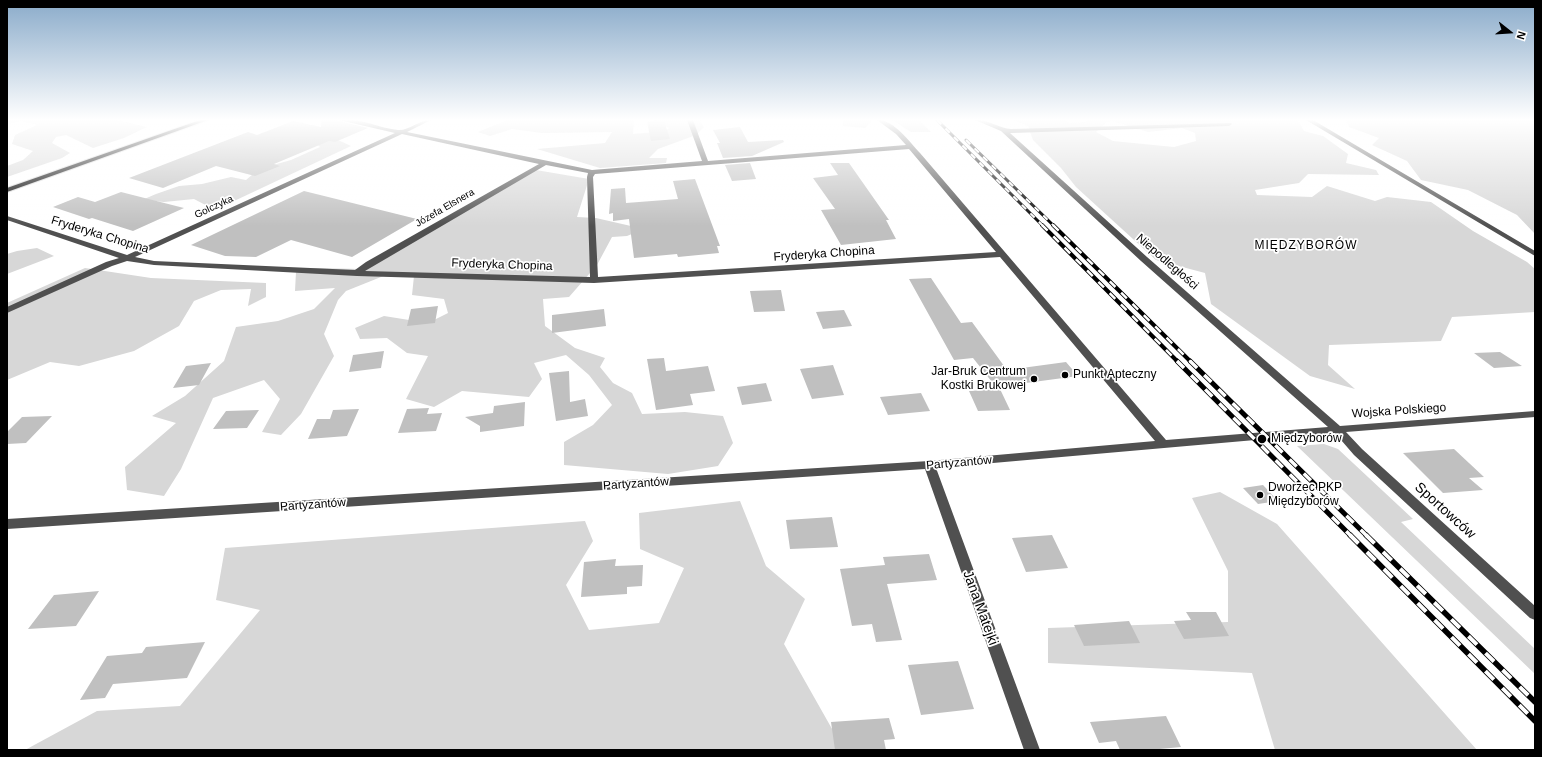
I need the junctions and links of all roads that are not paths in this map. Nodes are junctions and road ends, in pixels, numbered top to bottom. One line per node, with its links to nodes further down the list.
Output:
1 (105, 155): 12 (main road)
2 (349, 155): 16 (street, Golczyka)
3 (509, 155): 9 (street)
4 (703, 155): 10 (street)
5 (810, 155): 10 (street)
6 (917, 155): 14 (street)
7 (1031, 155): 21 (street, Niepodległości)
8 (1369, 155): 15 (street)
9 (545, 163): 11 (street); 17 (street, Józefa Elsnera)
10 (706, 164): 11 (street)
11 (592, 172): 18 (street)
12 (7, 190)
13 (7, 218): 16 (street, Fryderyka Chopina)
14 (1002, 254): 18 (street, Fryderyka Chopina); 23 (street)
15 (1535, 254)
16 (127, 258): 17 (street, Fryderyka Chopina); 19 (street, Golczyka)
17 (357, 273): 18 (street, Fryderyka Chopina)
18 (594, 280)
19 (7, 310)
20 (1535, 414): 21 (street, Wojska Polskiego)
21 (1337, 429): 22 (street, Wojska Polskiego); 26 (street, Sportowców)
22 (1265, 435): 23 (street, Partyzantów)
23 (1164, 445): 24 (street, Partyzantów)
24 (929, 465): 25 (street, Partyzantów); 27 (street, Jana Matejki)
25 (7, 524)
26 (1535, 614)
27 (1032, 750)

